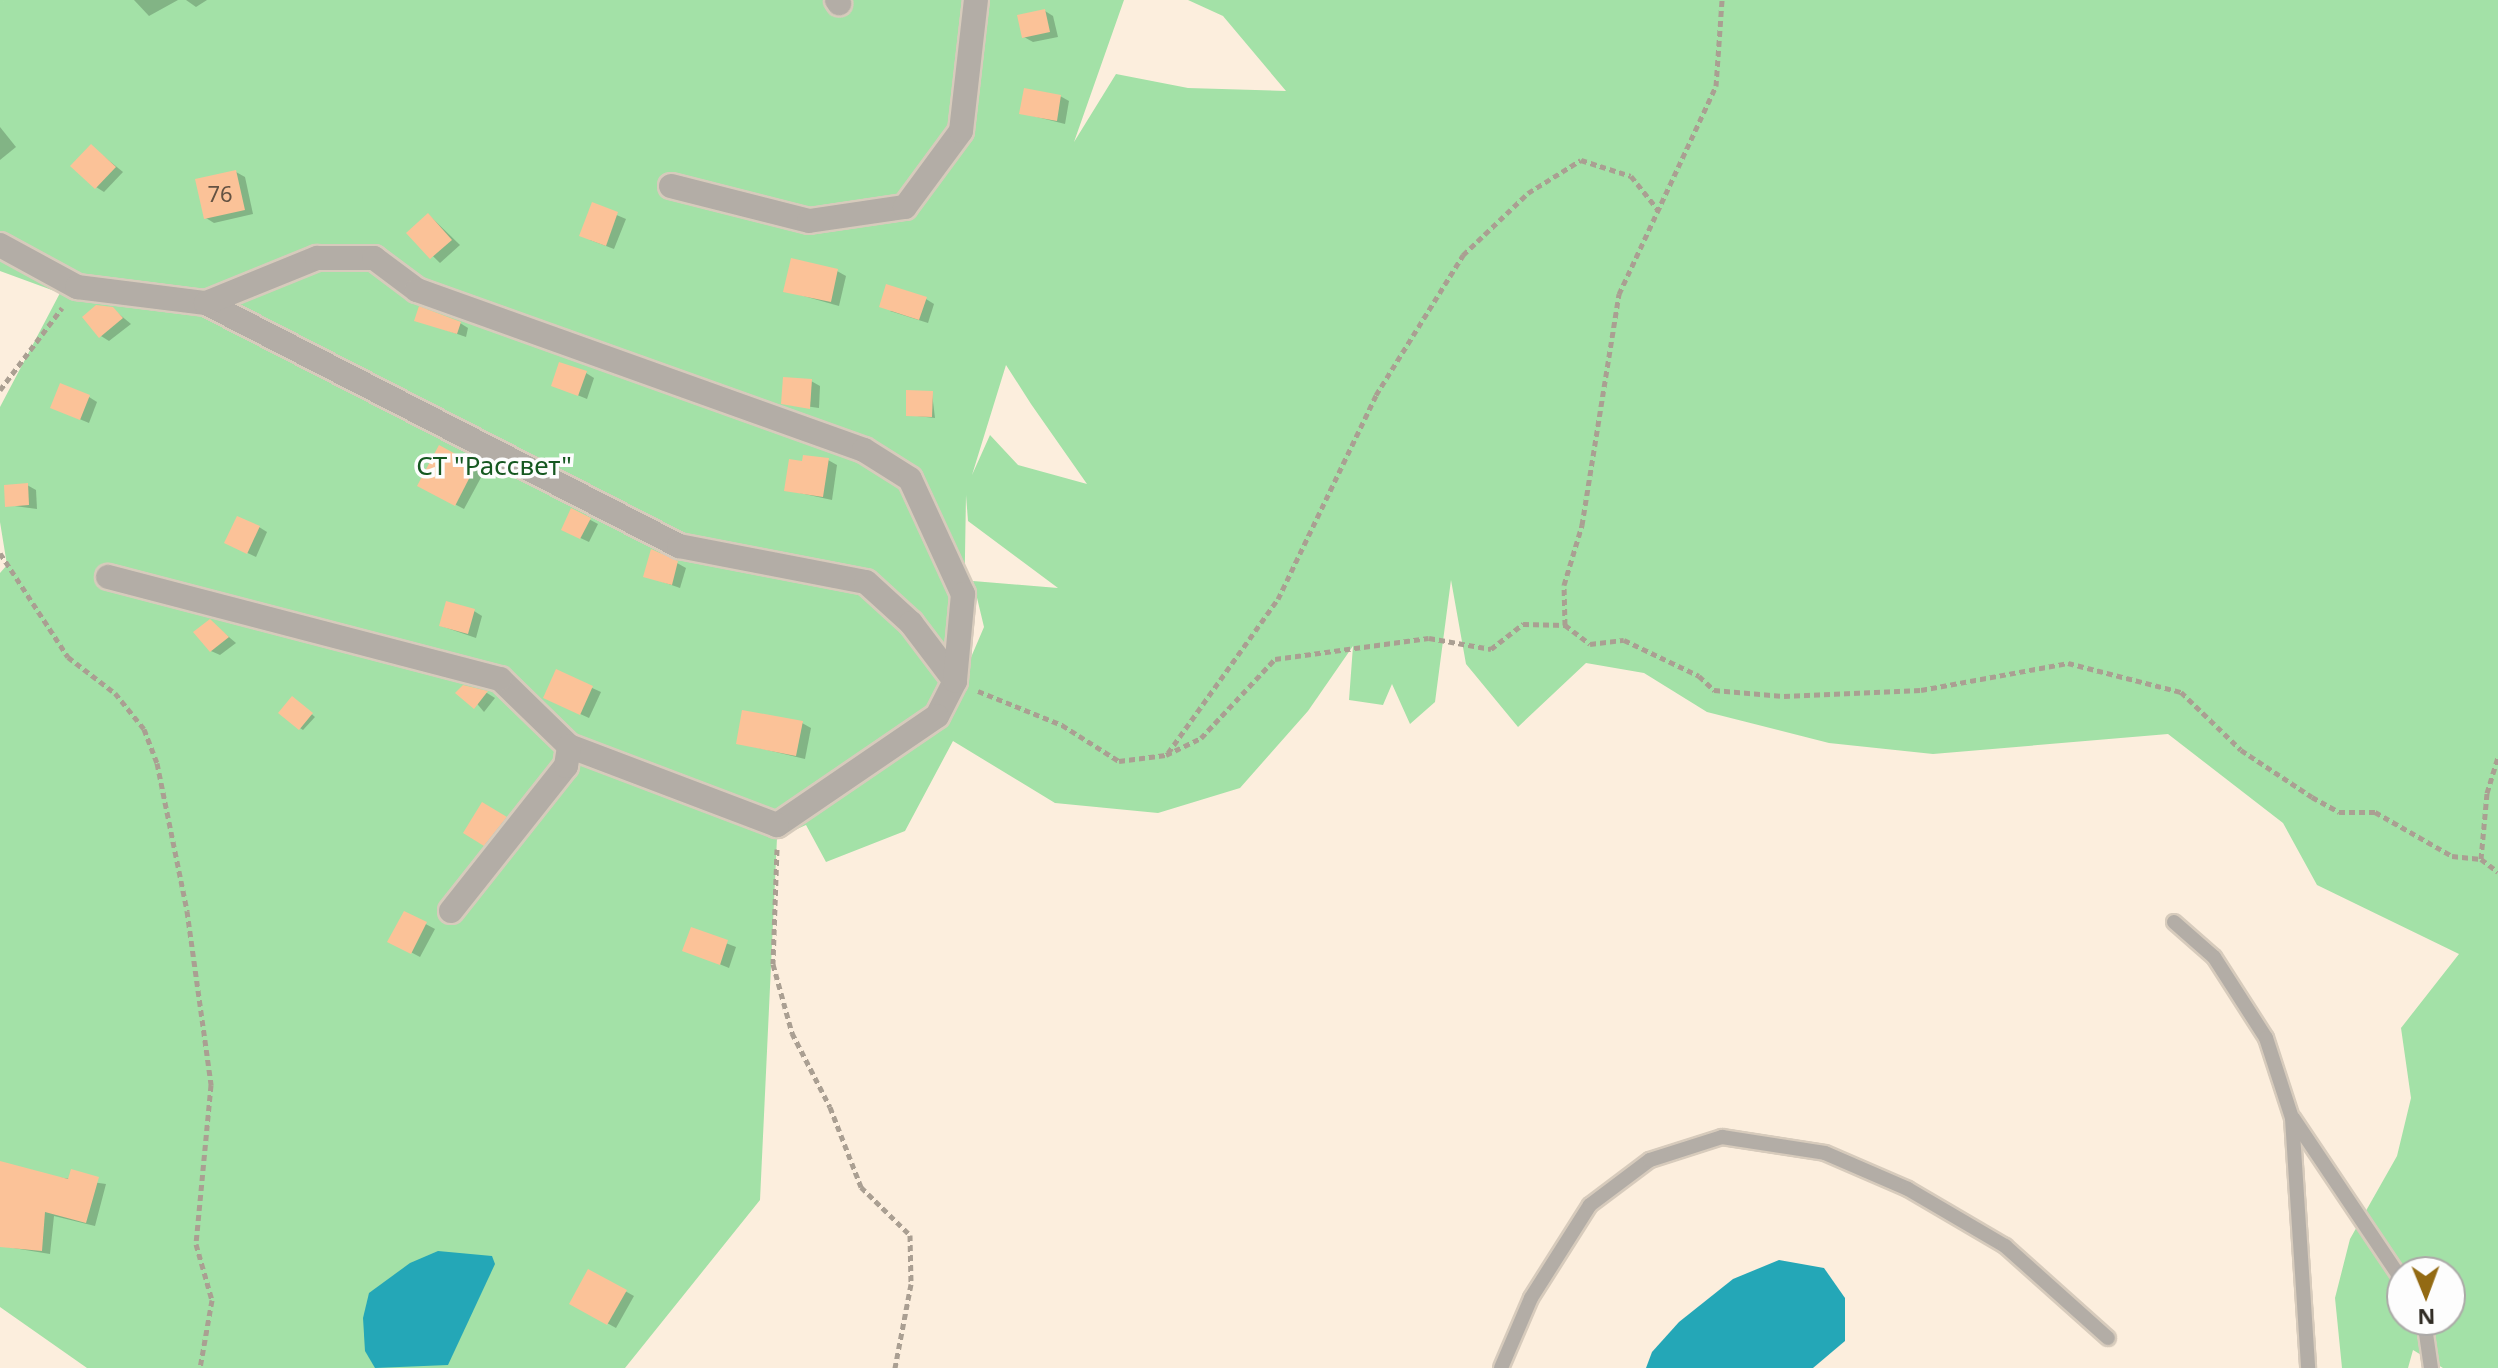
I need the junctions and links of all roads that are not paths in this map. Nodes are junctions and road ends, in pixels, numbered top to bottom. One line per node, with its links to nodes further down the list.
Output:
1 (976, 0): 2 (street)
2 (671, 186)
3 (0, 245): 4 (street)
4 (206, 303): 6 (street); 6 (street)
5 (108, 577): 7 (street)
6 (955, 681): 7 (street)
7 (569, 746): 8 (street)
8 (451, 911)
9 (2174, 922): 10 (lane)
10 (2292, 1118): 11 (lane); 15 (lane)
11 (2386, 1256)
12 (2426, 1336): 16 (lane)
13 (2108, 1338): 14 (lane)
14 (1501, 1368)
15 (2308, 1368)
16 (2431, 1368)

